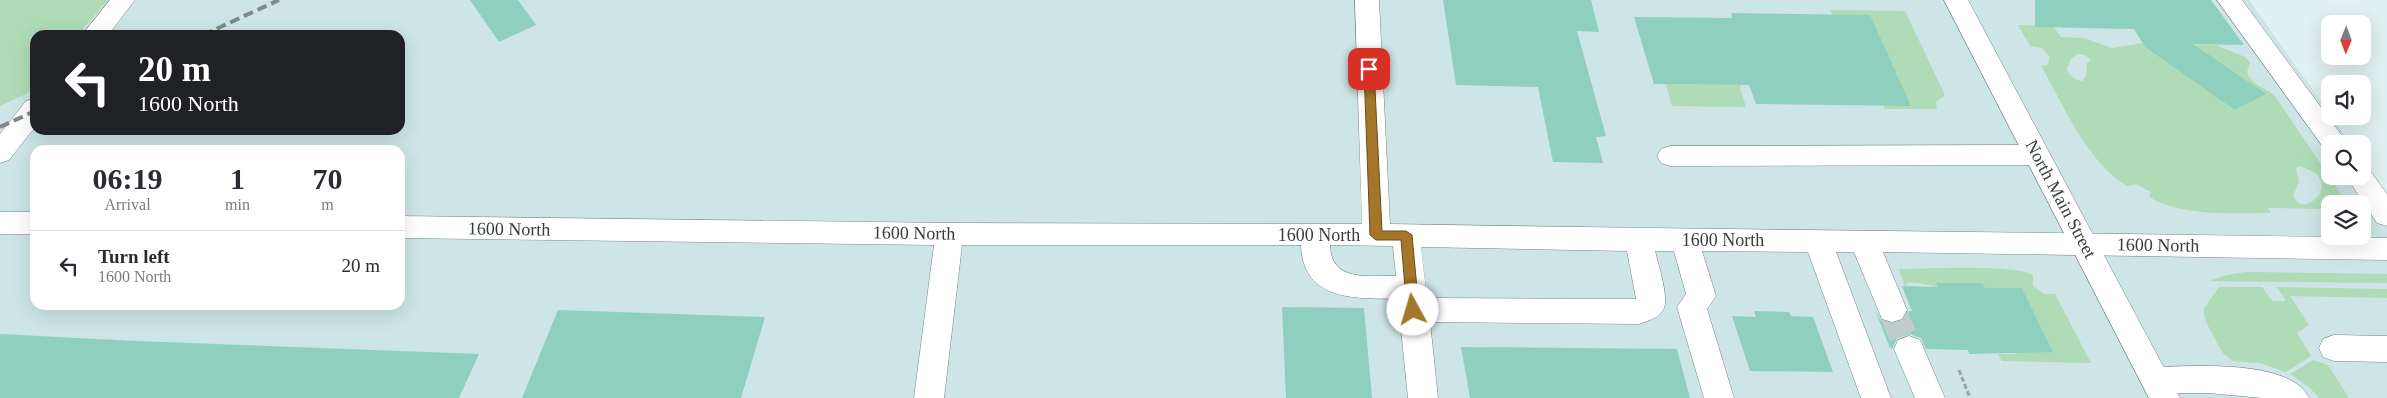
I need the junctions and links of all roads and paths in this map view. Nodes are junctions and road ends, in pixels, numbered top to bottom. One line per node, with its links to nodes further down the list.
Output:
1 (123, 0): 5 (street)
2 (1367, 0): 18 (street)
3 (1956, 0): 9 (street, North Main Street)
4 (2229, 0): 7 (street)
5 (98, 30)
6 (30, 114): 8 (street)
7 (2328, 135)
8 (0, 153)
9 (2037, 155): 10 (street); 24 (street, North Main Street)
10 (1670, 156)
11 (2365, 185): 12 (street)
12 (2387, 215)
13 (0, 223): 14 (street)
14 (30, 223)
15 (405, 227): 16 (street, 1600 North)
16 (949, 234): 17 (street, 1600 North); 33 (street)
17 (1315, 234): 18 (street, 1600 North); 26 (street)
18 (1376, 235): 19 (street, 1600 North)
19 (1406, 235): 20 (street, 1600 North); 26 (street)
20 (1639, 240): 21 (street, 1600 North); 26 (street)
21 (1685, 240): 22 (street, 1600 North); 35 (street)
22 (1818, 240): 23 (street, 1600 North); 36 (street)
23 (1864, 241): 24 (street, 1600 North); 27 (street)
24 (2084, 244): 25 (street, 1600 North); 32 (street, North Main Street)
25 (2387, 249)
26 (1412, 299): 34 (street)
27 (1892, 310)
28 (2334, 348): 30 (street)
29 (1909, 349): 37 (street)
30 (2387, 349)
31 (1959, 370): 38 (path)
32 (2161, 389): 39 (street)
33 (929, 398)
34 (1423, 398)
35 (1719, 398)
36 (1876, 398)
37 (1930, 398)
38 (1970, 398)
39 (2294, 398)

